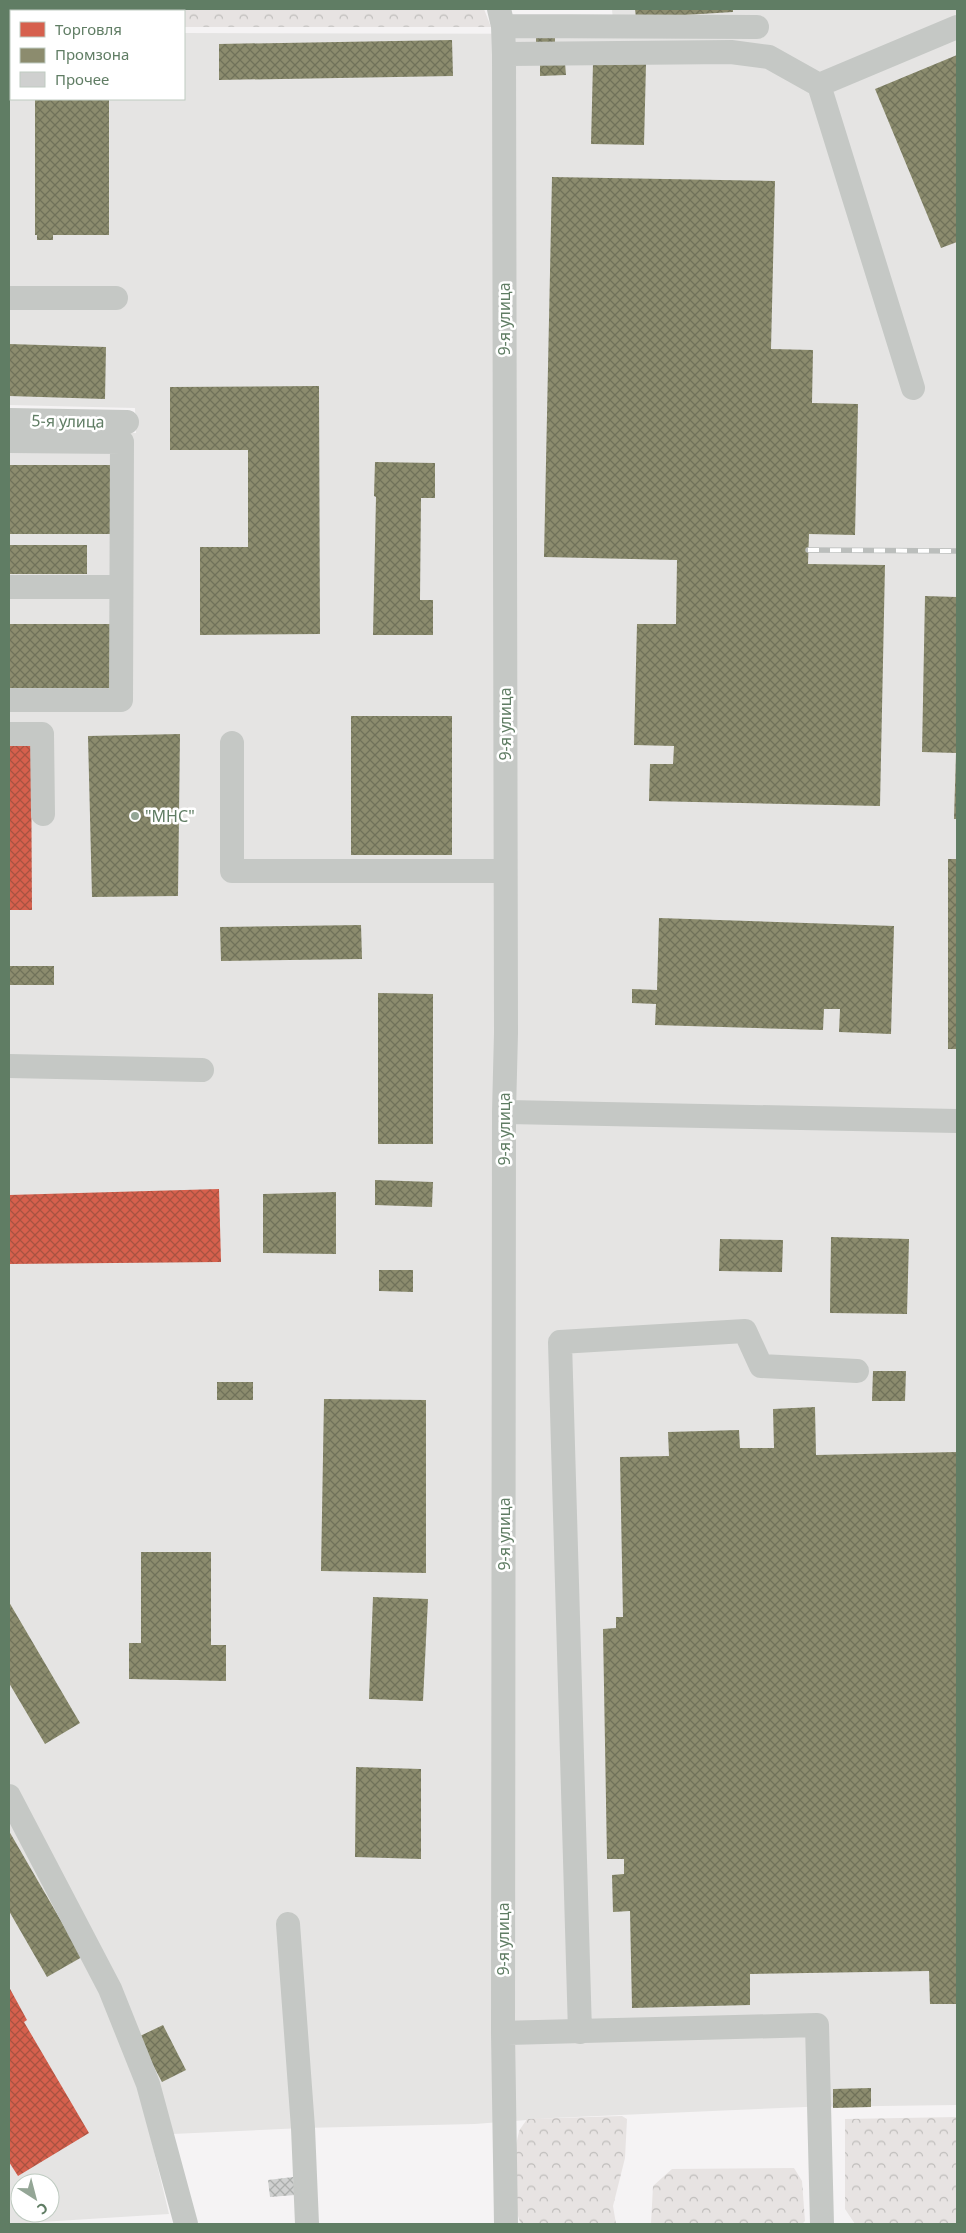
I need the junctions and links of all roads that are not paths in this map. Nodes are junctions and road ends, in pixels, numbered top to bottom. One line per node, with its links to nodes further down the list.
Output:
1 (753, 14): 3 (street); 4 (street)
2 (952, 21): 5 (street)
3 (502, 31): 4 (street); 18 (street, 9-я улица)
4 (769, 57): 5 (street)
5 (819, 85): 8 (street)
6 (9, 298): 7 (street)
7 (116, 298)
8 (913, 388)
9 (9, 420): 10 (street, 5-я улица)
10 (127, 422)
11 (9, 441): 13 (street)
12 (9, 587): 13 (street)
13 (122, 587): 14 (street)
14 (9, 700)
15 (9, 734): 17 (street)
16 (232, 743): 18 (street)
17 (43, 814)
18 (506, 870): 21 (street, 9-я улица)
19 (9, 1066): 20 (street)
20 (202, 1070)
21 (504, 1112): 22 (street); 27 (street, 9-я улица)
22 (957, 1121)
23 (857, 1371): 26 (street)
24 (9, 1796): 28 (street)
25 (288, 1924): 29 (street)
26 (580, 2032): 27 (street); 31 (street)
27 (503, 2033): 30 (street, 9-я улица)
28 (186, 2224)
29 (307, 2224)
30 (506, 2224)
31 (822, 2224)

